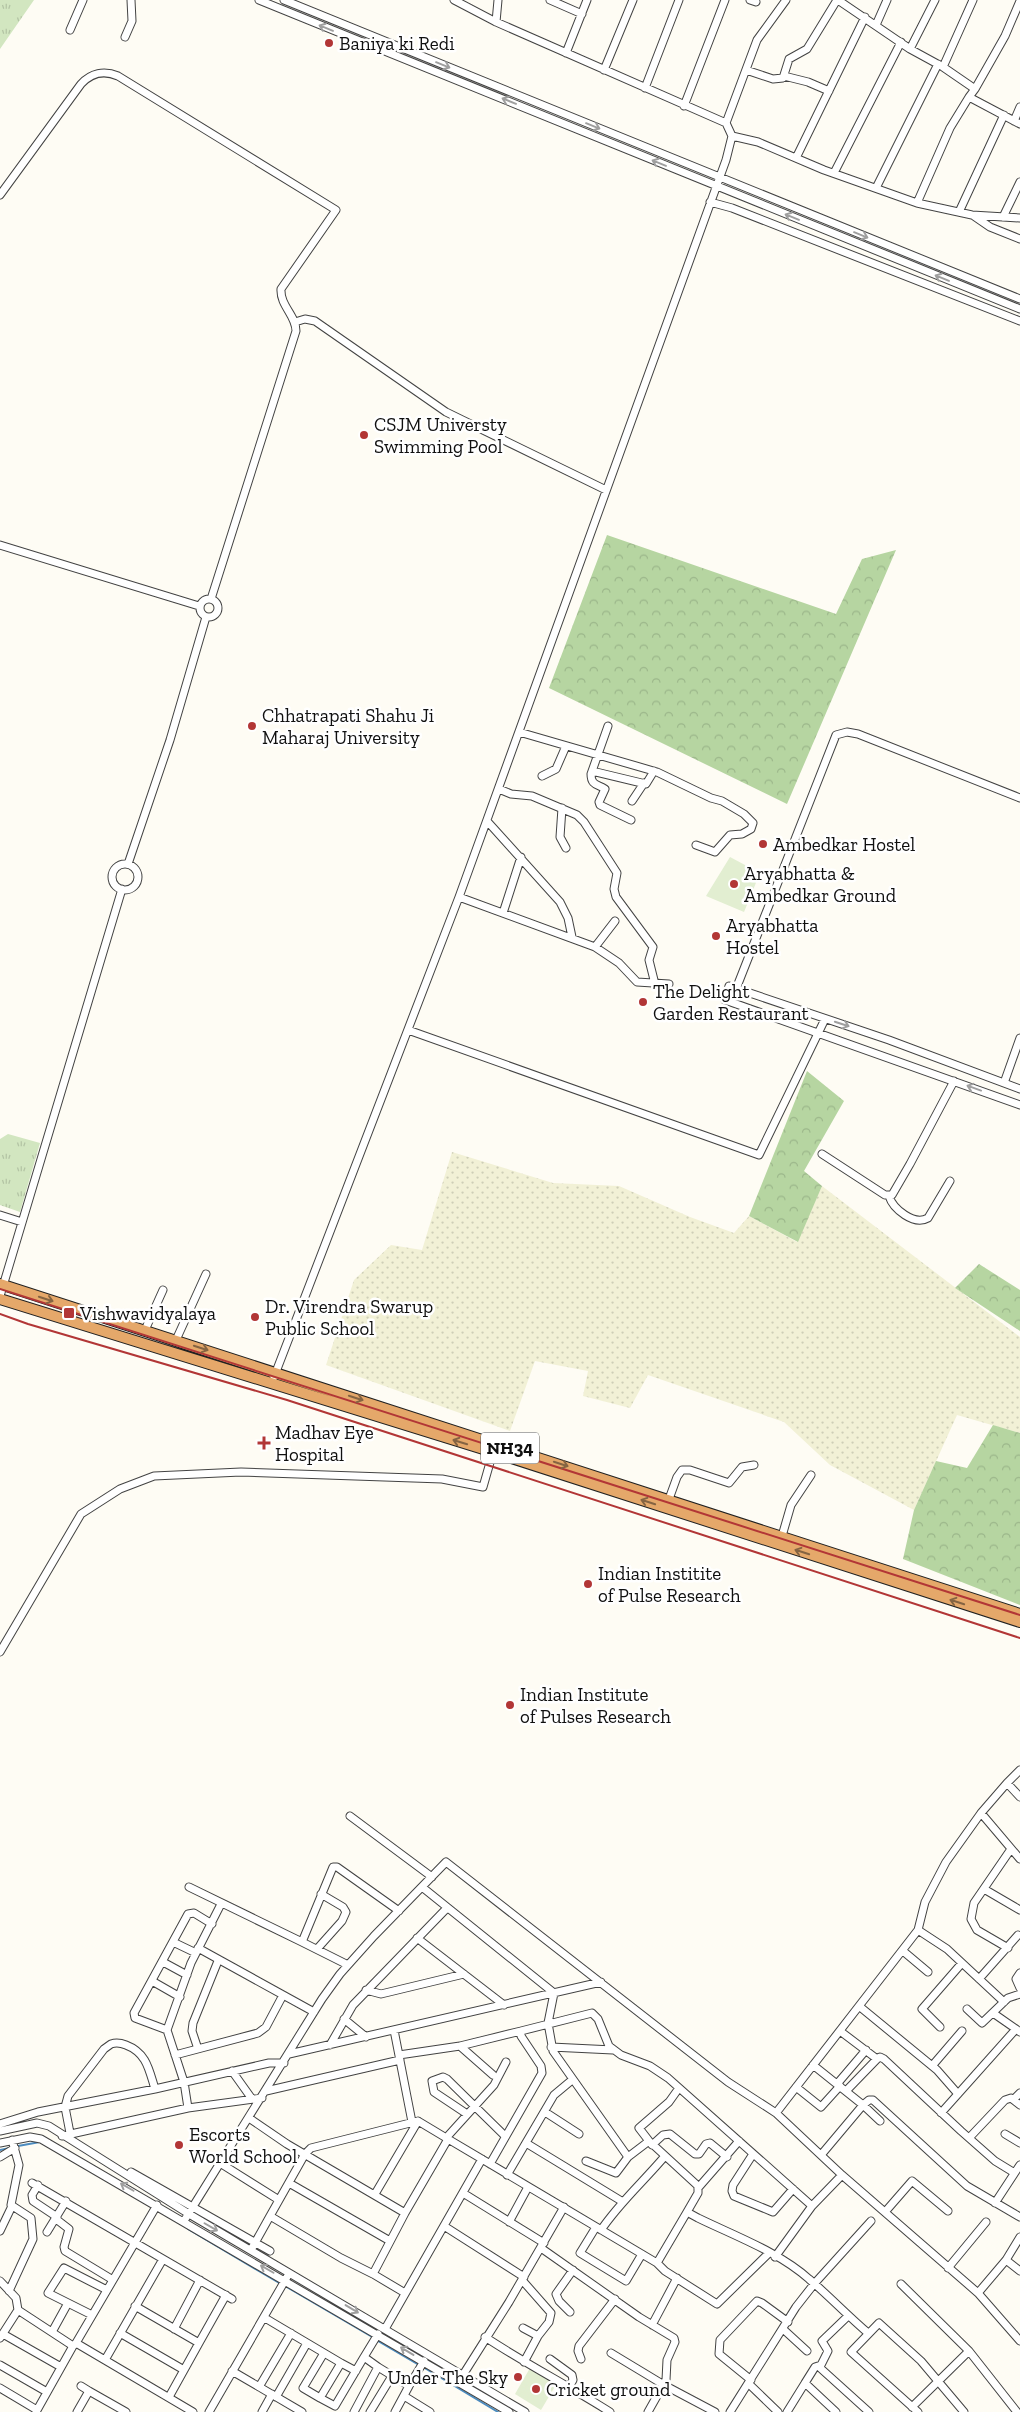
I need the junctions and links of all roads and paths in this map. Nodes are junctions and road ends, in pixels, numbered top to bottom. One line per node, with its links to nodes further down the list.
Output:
1 (82, 0): 23 (street)
2 (131, 0): 24 (street)
3 (259, 0): 46 (street, one-way to 3)
4 (284, 0): 18 (street)
5 (454, 0): 21 (street)
6 (498, 0): 21 (street)
7 (550, 0): 19 (street)
8 (587, 0): 19 (street)
9 (633, 0): 29 (street)
10 (679, 0): 32 (street)
11 (725, 0): 36 (street)
12 (786, 0): 30 (street)
13 (838, 0): 20 (street); 31 (street)
14 (888, 0): 22 (street)
15 (935, 0): 26 (street)
16 (973, 0): 28 (street)
17 (1020, 2): 33 (street)
18 (299, 3): 44 (street, one-way to 44)
19 (582, 14): 27 (street)
20 (865, 17): 22 (street); 34 (street)
21 (496, 22): 27 (street)
22 (876, 25): 25 (street)
23 (70, 30)
24 (125, 38)
25 (900, 42): 26 (street); 43 (street)
26 (910, 49): 28 (street)
27 (566, 53): 29 (street)
28 (940, 66): 33 (street); 47 (street)
29 (604, 70): 32 (street)
30 (746, 70): 31 (street); 39 (street)
31 (784, 76): 34 (street)
32 (645, 88): 36 (street)
33 (975, 89): 35 (street)
34 (829, 91): 42 (street)
35 (969, 97): 38 (street); 50 (street)
36 (684, 106): 39 (street)
37 (1020, 107): 40 (street)
38 (1004, 115): 40 (street); 51 (street)
39 (726, 123): 41 (street)
40 (1017, 123)
41 (732, 136): 42 (street); 44 (street)
42 (796, 158): 43 (street)
43 (834, 173): 47 (street)
44 (719, 177): 46 (street); 56 (street, one-way to 56)
45 (1020, 182): 53 (street)
46 (715, 186): 49 (street); 57 (street, one-way to 46)
47 (876, 188): 50 (street)
48 (0, 194): 61 (street)
49 (710, 202): 57 (street); 62 (street)
50 (917, 203): 51 (street)
51 (959, 212): 52 (street)
52 (972, 215): 53 (street); 55 (street)
53 (1003, 216): 54 (street)
54 (1020, 218)
55 (1020, 240)
56 (965, 276): 57 (street); 58 (street)
57 (959, 290): 59 (street); 60 (street)
58 (1020, 299)
59 (1020, 309)
60 (1020, 321)
61 (295, 322): 62 (street); 64 (street)
62 (606, 490): 68 (street)
63 (0, 545): 65 (street)
64 (211, 599): 65 (street); 66 (street)
65 (200, 606): 66 (street)
66 (206, 617): 84 (street)
67 (608, 726): 70 (street)
68 (519, 732): 69 (street); 75 (street)
69 (566, 746): 70 (street); 73 (street)
70 (598, 754): 71 (street); 72 (street)
71 (592, 771): 74 (street); 79 (street)
72 (654, 771): 74 (street); 81 (street)
73 (542, 776)
74 (644, 783): 77 (street)
75 (499, 789): 78 (street); 80 (street)
76 (1020, 798): 93 (street)
77 (632, 800)
78 (562, 808): 82 (street); 91 (street)
79 (631, 820)
80 (487, 821): 83 (street); 86 (street)
81 (696, 845)
82 (566, 848)
83 (521, 857): 87 (street); 89 (street)
84 (128, 864): 85 (street); 85 (street)
85 (122, 889): 106 (street)
86 (460, 897): 87 (street); 95 (street)
87 (503, 913): 89 (street)
88 (615, 921): 90 (street)
89 (572, 937): 90 (street)
90 (595, 947): 91 (street)
91 (655, 984): 92 (street)
92 (669, 984)
93 (733, 987): 94 (street); 96 (street)
94 (825, 1019): 96 (street); 99 (street, one-way to 99)
95 (408, 1030): 96 (street); 112 (street)
96 (818, 1033): 98 (street)
97 (1020, 1038): 99 (street)
98 (954, 1081): 101 (street, one-way to 98); 104 (street)
99 (1004, 1083): 100 (street)
100 (1020, 1089)
101 (1020, 1104)
102 (822, 1154): 104 (street)
103 (950, 1181): 104 (street)
104 (888, 1196)
105 (0, 1215): 106 (street)
106 (22, 1222): 109 (street)
107 (206, 1274): 111 (street)
108 (164, 1290): 110 (street)
109 (1, 1291): 110 (highway, NH34, one-way to 110); 113 (highway, NH34)
110 (144, 1330): 111 (highway, NH34)
111 (176, 1340): 112 (highway, NH34, one-way to 112)
112 (276, 1372): 113 (street); 117 (highway, NH34, one-way to 117)
113 (271, 1385): 114 (highway, NH34, one-way to 113)
114 (493, 1452): 119 (highway, NH34, one-way to 114); 122 (street)
115 (754, 1465): 117 (street)
116 (811, 1475): 118 (street)
117 (669, 1499): 118 (highway, NH34)
118 (782, 1536): 119 (highway, NH34)
119 (932, 1589): 120 (highway, NH34); 121 (highway, NH34, one-way to 119)
120 (1020, 1614)
121 (1020, 1622)
122 (0, 1652)
123 (1020, 1770): 124 (street)
124 (1007, 1784): 125 (street); 126 (street)
125 (1020, 1797)
126 (982, 1814): 128 (street); 140 (street)
127 (350, 1816): 130 (street)
128 (1011, 1849): 129 (street); 133 (street)
129 (1020, 1859)
130 (432, 1877): 132 (street); 159 (street)
131 (189, 1887): 135 (street)
132 (422, 1887): 136 (street); 138 (street)
133 (984, 1889): 137 (street); 145 (street)
134 (321, 1894): 138 (street); 144 (street); 146 (street)
135 (221, 1904): 139 (street); 144 (street)
136 (447, 1908): 142 (street); 162 (street)
137 (1020, 1910)
138 (399, 1911): 152 (street)
139 (212, 1924): 143 (street); 147 (street)
140 (918, 1930): 148 (street); 151 (street)
141 (1019, 1934): 145 (street)
142 (417, 1938): 155 (street); 161 (street)
143 (173, 1942): 147 (street); 150 (street)
144 (302, 1942): 146 (street)
145 (1008, 1948): 157 (street)
146 (317, 1949): 152 (street)
147 (197, 1950): 149 (street); 156 (street)
148 (904, 1951): 153 (street); 168 (street)
149 (218, 1961): 164 (street); 183 (street)
150 (163, 1962): 156 (street); 158 (street)
151 (962, 1963): 157 (street); 174 (street)
152 (348, 1965): 170 (street)
153 (928, 1972)
154 (1020, 1973): 160 (street)
155 (464, 1974): 161 (street); 167 (street)
156 (187, 1975): 165 (street)
157 (979, 1979): 166 (street)
158 (152, 1982): 165 (street); 175 (street)
159 (602, 1982): 162 (street); 215 (street)
160 (1020, 1988)
161 (366, 1990): 172 (street)
162 (554, 1993): 167 (street); 173 (street)
163 (1020, 1994): 166 (street)
164 (283, 1995): 170 (street); 189 (street)
165 (180, 1997): 175 (street)
166 (1004, 2002): 171 (street)
167 (504, 2005): 176 (street)
168 (859, 2006): 179 (street); 195 (street)
169 (967, 2009): 171 (street)
170 (314, 2012): 188 (street)
171 (993, 2013): 178 (street)
172 (344, 2019): 181 (street); 182 (street)
173 (548, 2023): 177 (street); 185 (street); 186 (street)
174 (940, 2027)
175 (167, 2030): 189 (street)
176 (394, 2030): 181 (street); 190 (street)
177 (521, 2030): 184 (street); 226 (street)
178 (1018, 2030): 205 (street)
179 (840, 2031): 187 (street); 194 (street)
180 (962, 2031): 195 (street)
181 (366, 2037): 182 (street)
182 (330, 2045): 188 (street)
183 (197, 2046)
184 (460, 2046): 190 (street); 197 (street)
185 (551, 2047): 186 (street); 198 (street)
186 (613, 2050): 202 (street)
187 (866, 2050): 191 (street); 201 (street)
188 (289, 2054): 193 (street)
189 (175, 2055): 199 (street)
190 (399, 2058): 206 (street); 220 (street)
191 (876, 2059): 201 (street); 216 (street)
192 (506, 2062): 211 (street)
193 (284, 2063): 196 (street); 206 (street)
194 (813, 2065): 200 (street); 201 (street)
195 (932, 2066): 205 (street)
196 (232, 2071): 199 (street); 207 (street)
197 (493, 2075)
198 (572, 2080): 214 (street); 241 (street)
199 (184, 2082): 203 (street); 212 (street)
200 (796, 2087): 201 (street); 215 (street)
201 (841, 2087): 209 (street)
202 (679, 2088): 230 (street); 232 (street)
203 (155, 2089): 210 (street); 210 (street)
204 (1020, 2093): 208 (street)
205 (958, 2094): 216 (street)
206 (264, 2095): 207 (street); 218 (street)
207 (252, 2099): 212 (street)
208 (1017, 2102): 228 (street)
209 (863, 2106): 219 (street); 239 (street); 260 (street)
210 (65, 2107): 213 (street); 223 (street)
211 (475, 2107): 217 (street); 217 (street); 226 (street)
212 (188, 2108): 223 (street)
213 (38, 2112): 221 (street); 223 (street)
214 (545, 2112): 224 (street); 234 (street)
215 (776, 2113): 239 (street)
216 (941, 2113): 228 (street)
217 (467, 2114): 227 (street)
218 (249, 2118): 236 (street); 245 (street)
219 (880, 2121)
220 (415, 2122): 227 (street); 236 (street); 256 (street)
221 (0, 2124)
222 (0, 2131): 223 (street)
223 (67, 2134): 269 (street)
224 (579, 2134)
225 (1005, 2134): 233 (street)
226 (505, 2136): 246 (street)
227 (447, 2138): 243 (street); 268 (street)
228 (970, 2138): 248 (street)
229 (12, 2140): 231 (street); 235 (street); 261 (street, one-way to 229)
230 (739, 2141): 237 (street); 242 (street)
231 (0, 2143)
232 (650, 2143): 238 (street); 241 (street); 242 (street)
233 (1020, 2143)
234 (526, 2144): 249 (street); 259 (street)
235 (15, 2148): 240 (street); 262 (street)
236 (305, 2154): 251 (street); 256 (street)
237 (753, 2154): 254 (street); 254 (street)
238 (665, 2156): 253 (street); 259 (street)
239 (821, 2156): 250 (street)
240 (0, 2157)
241 (628, 2157): 244 (street)
242 (728, 2157): 253 (street)
243 (482, 2159): 246 (street); 255 (street)
244 (586, 2161)
245 (220, 2164): 257 (street); 269 (street)
246 (490, 2164): 249 (street)
247 (1020, 2165): 248 (street)
248 (1014, 2174): 260 (street)
249 (507, 2175): 252 (street)
250 (842, 2175): 263 (street); 267 (street)
251 (289, 2183): 257 (street); 281 (street)
252 (528, 2187): 264 (street); 274 (street)
253 (698, 2188): 266 (street)
254 (793, 2189): 263 (street)
255 (463, 2193): 274 (street); 276 (street)
256 (375, 2194): 268 (street)
257 (279, 2200): 270 (street)
258 (66, 2201): 272 (street); 272 (street); 282 (street)
259 (623, 2202): 277 (street)
260 (995, 2203): 271 (street)
261 (157, 2205): 269 (street); 282 (street)
262 (12, 2206): 278 (street); 306 (street)
263 (812, 2206): 288 (street)
264 (564, 2207): 277 (street); 284 (street)
265 (948, 2211): 267 (street)
266 (687, 2212): 288 (street); 291 (street)
267 (884, 2212): 292 (street)
268 (406, 2213): 281 (street)
269 (189, 2214): 283 (street); 285 (street, one-way to 285); 298 (street, one-way to 269)
270 (270, 2216): 283 (street); 296 (street)
271 (1020, 2217)
272 (56, 2218): 279 (street); 300 (street)
273 (871, 2221): 303 (street)
274 (509, 2222): 284 (street)
275 (986, 2222): 292 (street)
276 (444, 2226): 299 (street); 308 (street)
277 (599, 2228): 287 (street); 287 (street)
278 (0, 2231)
279 (47, 2232)
280 (1020, 2237): 290 (street)
281 (390, 2241): 296 (street)
282 (134, 2243): 289 (street); 300 (street)
283 (255, 2243): 285 (street); 286 (street)
284 (542, 2245): 293 (street); 299 (street)
285 (251, 2250): 295 (street)
286 (270, 2251)
287 (642, 2254): 291 (street)
288 (772, 2255): 297 (street); 303 (street)
289 (163, 2259): 301 (street); 311 (street)
290 (1006, 2260): 294 (street); 307 (street)
291 (657, 2263): 297 (street)
292 (948, 2268): 307 (street)
293 (573, 2270): 309 (street); 313 (street)
294 (1020, 2272)
295 (290, 2273): 298 (street); 321 (street, one-way to 321)
296 (372, 2274): 308 (street)
297 (677, 2278): 318 (street)
298 (285, 2279): 316 (street); 327 (street)
299 (523, 2279): 329 (street); 330 (street)
300 (113, 2280): 305 (street)
301 (200, 2280): 320 (street); 332 (street)
302 (0, 2281): 306 (street)
303 (814, 2284): 315 (street); 317 (street)
304 (901, 2284): 336 (street)
305 (107, 2290): 310 (street); 314 (street)
306 (10, 2291): 312 (street)
307 (978, 2292): 331 (street)
308 (405, 2293): 321 (street)
309 (615, 2300): 318 (street); 341 (street)
310 (68, 2303): 314 (street); 323 (street)
311 (135, 2306): 320 (street); 324 (street)
312 (18, 2310): 323 (street); 328 (street)
313 (570, 2312)
314 (92, 2315): 334 (street)
315 (848, 2316): 326 (street); 349 (street)
316 (265, 2318): 325 (street); 351 (street)
317 (788, 2322): 322 (street); 356 (street)
318 (652, 2325): 358 (street)
319 (523, 2328): 329 (street)
320 (174, 2329): 332 (street)
321 (385, 2329): 354 (street)
322 (783, 2329): 335 (street); 356 (street)
323 (52, 2332): 334 (street)
324 (120, 2333): 342 (street); 350 (street)
325 (291, 2333): 333 (street); 360 (street)
326 (868, 2333): 355 (street); 372 (street)
327 (378, 2334): 339 (street); 343 (street, one-way to 327)
328 (2, 2336): 347 (street)
329 (538, 2336): 344 (street)
330 (485, 2337): 344 (street); 354 (street)
331 (1020, 2341)
332 (199, 2343): 350 (street)
333 (307, 2343): 337 (street); 366 (street)
334 (74, 2344): 342 (street); 347 (street)
335 (806, 2351)
336 (969, 2351): 355 (street); 395 (street)
337 (324, 2353): 345 (street); 369 (street)
338 (611, 2353): 358 (street)
339 (364, 2357): 348 (street); 352 (street)
340 (550, 2359): 362 (street)
341 (581, 2359)
342 (105, 2360): 368 (street)
343 (424, 2361): 354 (street); 361 (street)
344 (524, 2362): 362 (street)
345 (341, 2363): 352 (street); 369 (street)
346 (0, 2365): 365 (street)
347 (61, 2367): 365 (street)
348 (378, 2367): 353 (street); 381 (street)
349 (820, 2367): 357 (street); 393 (street)
350 (184, 2370): 368 (street)
351 (232, 2371): 360 (street); 378 (street)
352 (356, 2371): 371 (street)
353 (392, 2376): 361 (street); 382 (street)
354 (461, 2378): 374 (street); 385 (street)
355 (939, 2381): 372 (street); 394 (street)
356 (750, 2382): 389 (street); 390 (street)
357 (805, 2383): 391 (street); 392 (street)
358 (664, 2385): 387 (street); 388 (street)
359 (81, 2386): 364 (street)
360 (259, 2386): 366 (street)
361 (410, 2386): 367 (street)
362 (569, 2387): 386 (street)
363 (0, 2388): 373 (street)
364 (89, 2391): 370 (street); 375 (street)
365 (47, 2392): 373 (street)
366 (274, 2396): 379 (street); 380 (street)
367 (404, 2396): 383 (street); 384 (street)
368 (169, 2398): 377 (street)
369 (320, 2398): 371 (street)
370 (112, 2409): 376 (street)
371 (333, 2409)
372 (915, 2410)
373 (36, 2411)
374 (507, 2411)
375 (77, 2412)
376 (126, 2412)
377 (193, 2412)
378 (209, 2412)
379 (262, 2412)
380 (302, 2412)
381 (354, 2412)
382 (370, 2412)
383 (395, 2412)
384 (430, 2412)
385 (525, 2412)
386 (610, 2412)
387 (648, 2412)
388 (715, 2412)
389 (730, 2412)
390 (778, 2412)
391 (787, 2412)
392 (836, 2412)
393 (869, 2412)
394 (964, 2412)
395 (1017, 2412)

